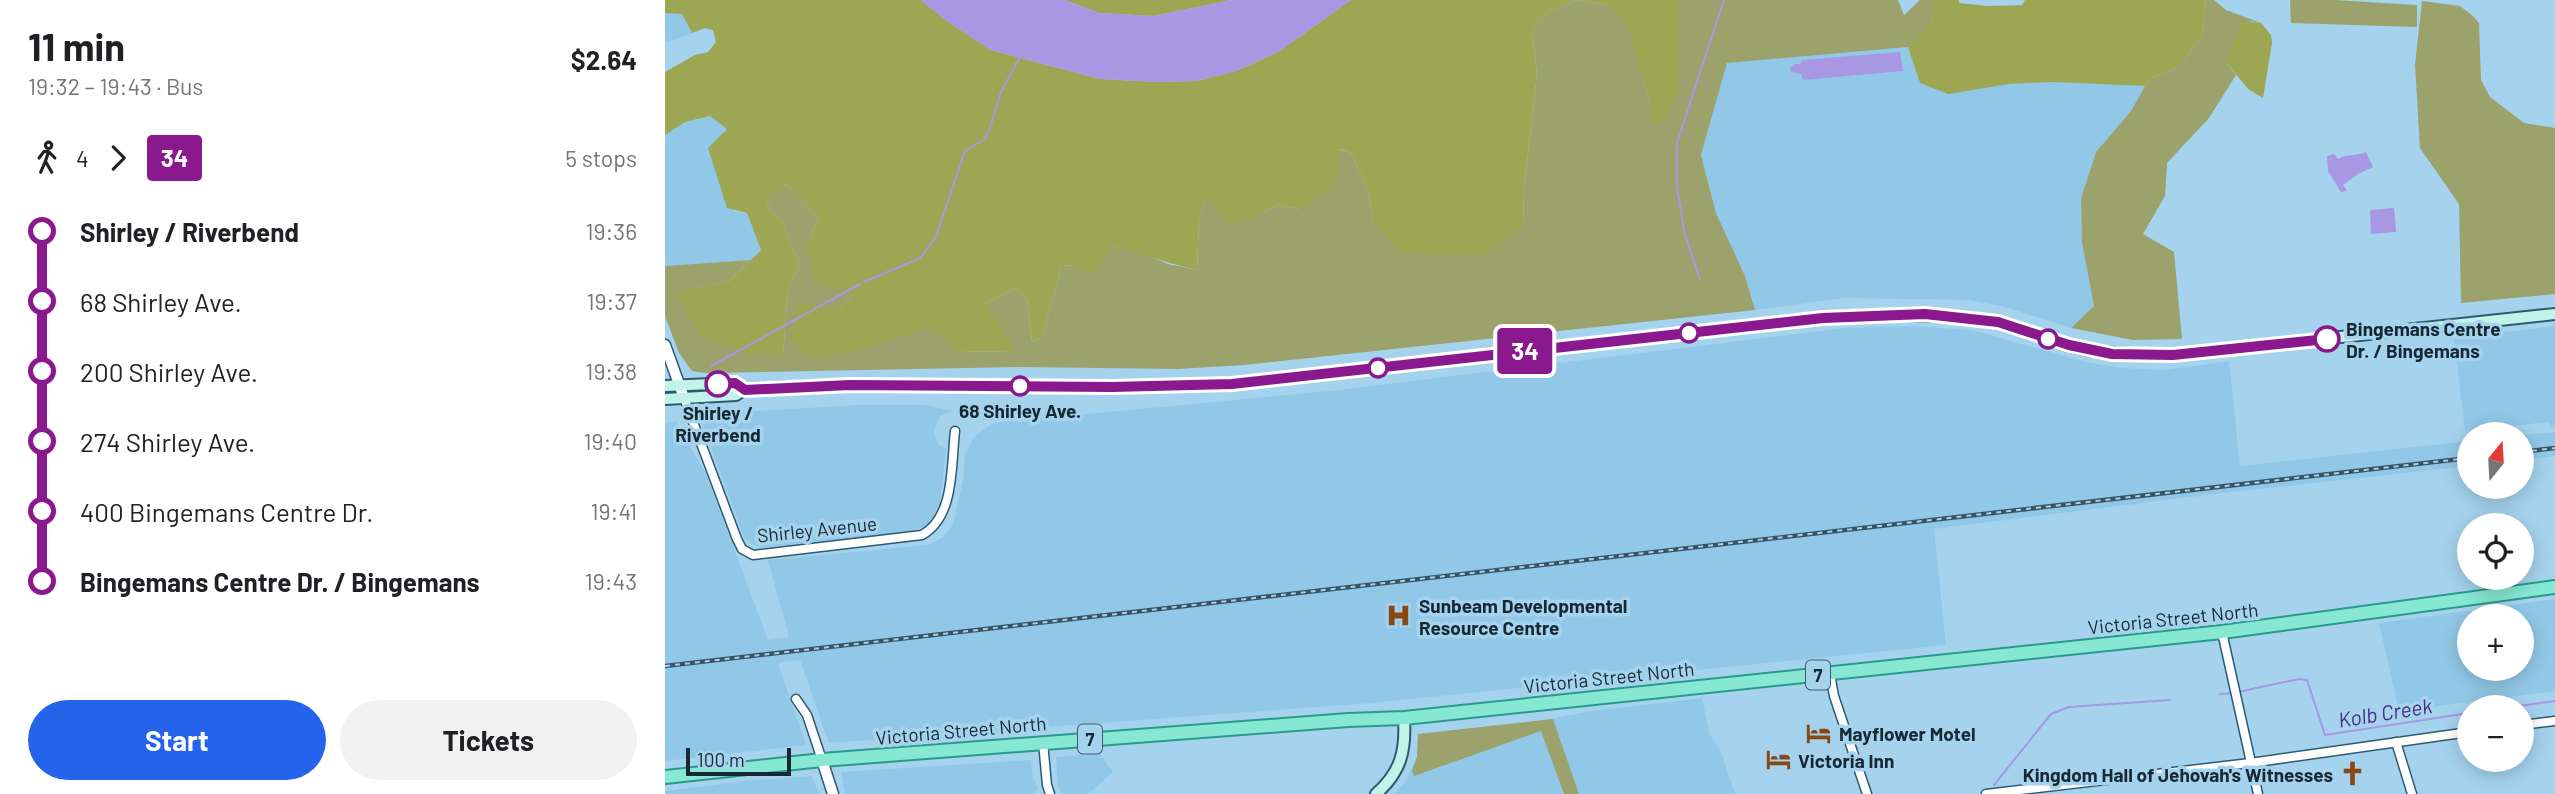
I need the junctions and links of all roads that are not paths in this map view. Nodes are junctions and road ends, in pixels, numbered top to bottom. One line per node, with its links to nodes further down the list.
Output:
1 (2555, 314): 5 (main road)
2 (665, 345): 3 (street)
3 (680, 385): 4 (main road); 5 (main road); 6 (street)
4 (665, 386)
5 (745, 390): 6 (main road)
6 (684, 398): 7 (main road); 8 (street, Shirley Avenue)
7 (665, 399)
8 (955, 431)
9 (2555, 587): 10 (main road, Victoria Street North / 7)
10 (2222, 632): 11 (main road, Victoria Street North / 7); 20 (street)
11 (1830, 674): 13 (main road, Victoria Street North / 7); 25 (street)
12 (796, 699): 19 (street)
13 (1404, 718): 17 (main road, Victoria Street North / 7); 24 (main road)
14 (2555, 721): 15 (street)
15 (2534, 724)
16 (2457, 734): 18 (street)
17 (1043, 742): 19 (main road, Victoria Street North / 7); 23 (street)
18 (2396, 742): 20 (street); 28 (street)
19 (822, 760): 21 (main road, Victoria Street North / 7); 22 (street)
20 (2250, 763): 26 (street); 27 (street)
21 (665, 777)
22 (833, 794)
23 (1050, 794)
24 (1376, 794)
25 (1867, 794)
26 (1986, 794)
27 (2258, 794)
28 (2412, 794)

